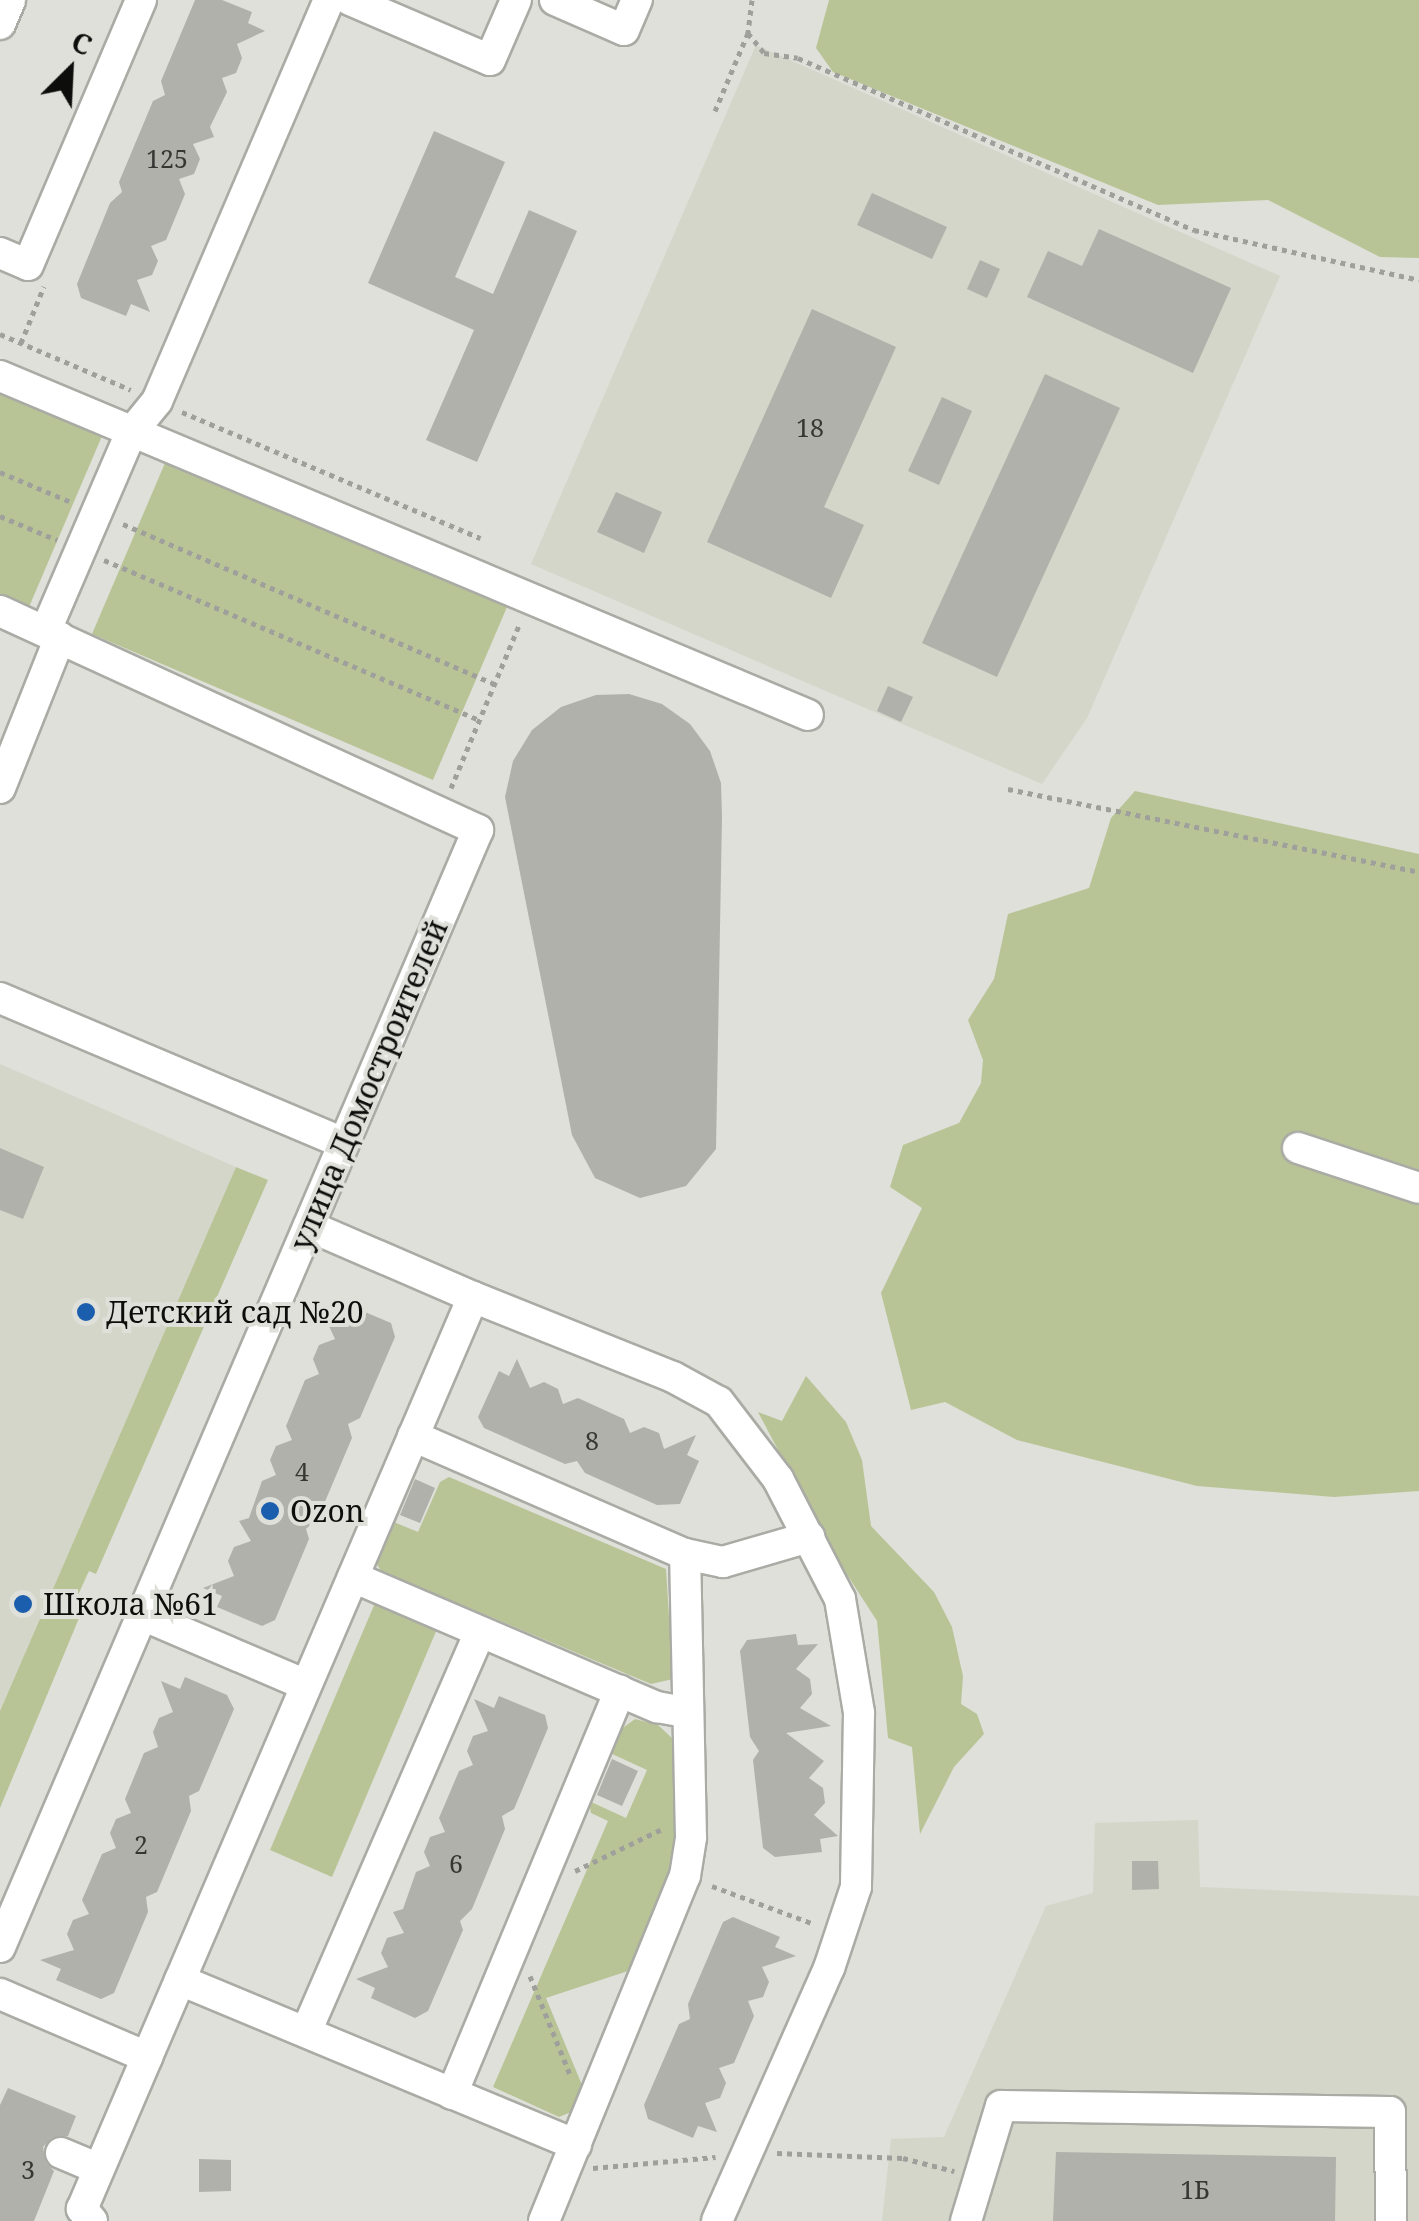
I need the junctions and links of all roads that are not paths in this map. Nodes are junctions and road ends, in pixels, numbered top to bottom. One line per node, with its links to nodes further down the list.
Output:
1 (10, 0): 8 (street)
2 (141, 0): 9 (street)
3 (329, 0): 11 (street)
4 (350, 0): 5 (street)
5 (516, 0)
6 (555, 0): 7 (street)
7 (636, 0)
8 (0, 24)
9 (14, 259)
10 (0, 376): 11 (street)
11 (130, 432): 13 (street); 14 (street)
12 (0, 612): 13 (street)
13 (53, 634): 15 (street); 17 (street, улица Домостроителей)
14 (808, 715)
15 (0, 788)
16 (0, 998): 17 (street)
17 (344, 1142): 20 (street, улица Домостроителей)
18 (1298, 1148): 19 (street)
19 (1419, 1188)
20 (308, 1226): 21 (street); 26 (street, улица Домостроителей)
21 (473, 1297): 22 (street); 23 (street)
22 (413, 1436): 24 (street); 25 (street)
23 (810, 1537): 24 (street); 42 (street)
24 (685, 1554): 30 (street)
25 (352, 1577): 27 (street); 28 (street)
26 (142, 1615): 28 (street); 31 (street, улица Домостроителей)
27 (480, 1632): 29 (street); 34 (street)
28 (306, 1685): 32 (street)
29 (620, 1691): 30 (street); 36 (street)
30 (684, 1712): 37 (street)
31 (1, 1941)
32 (180, 1980): 34 (street); 35 (street)
33 (0, 1994): 35 (street)
34 (306, 2032): 36 (street)
35 (148, 2057): 39 (street)
36 (452, 2094): 37 (street)
37 (582, 2131): 41 (street)
38 (62, 2153): 39 (street)
39 (99, 2169): 40 (street)
40 (92, 2221)
41 (544, 2221)
42 (718, 2221)
43 (966, 2221): 44 (street)
44 (1391, 2221)

